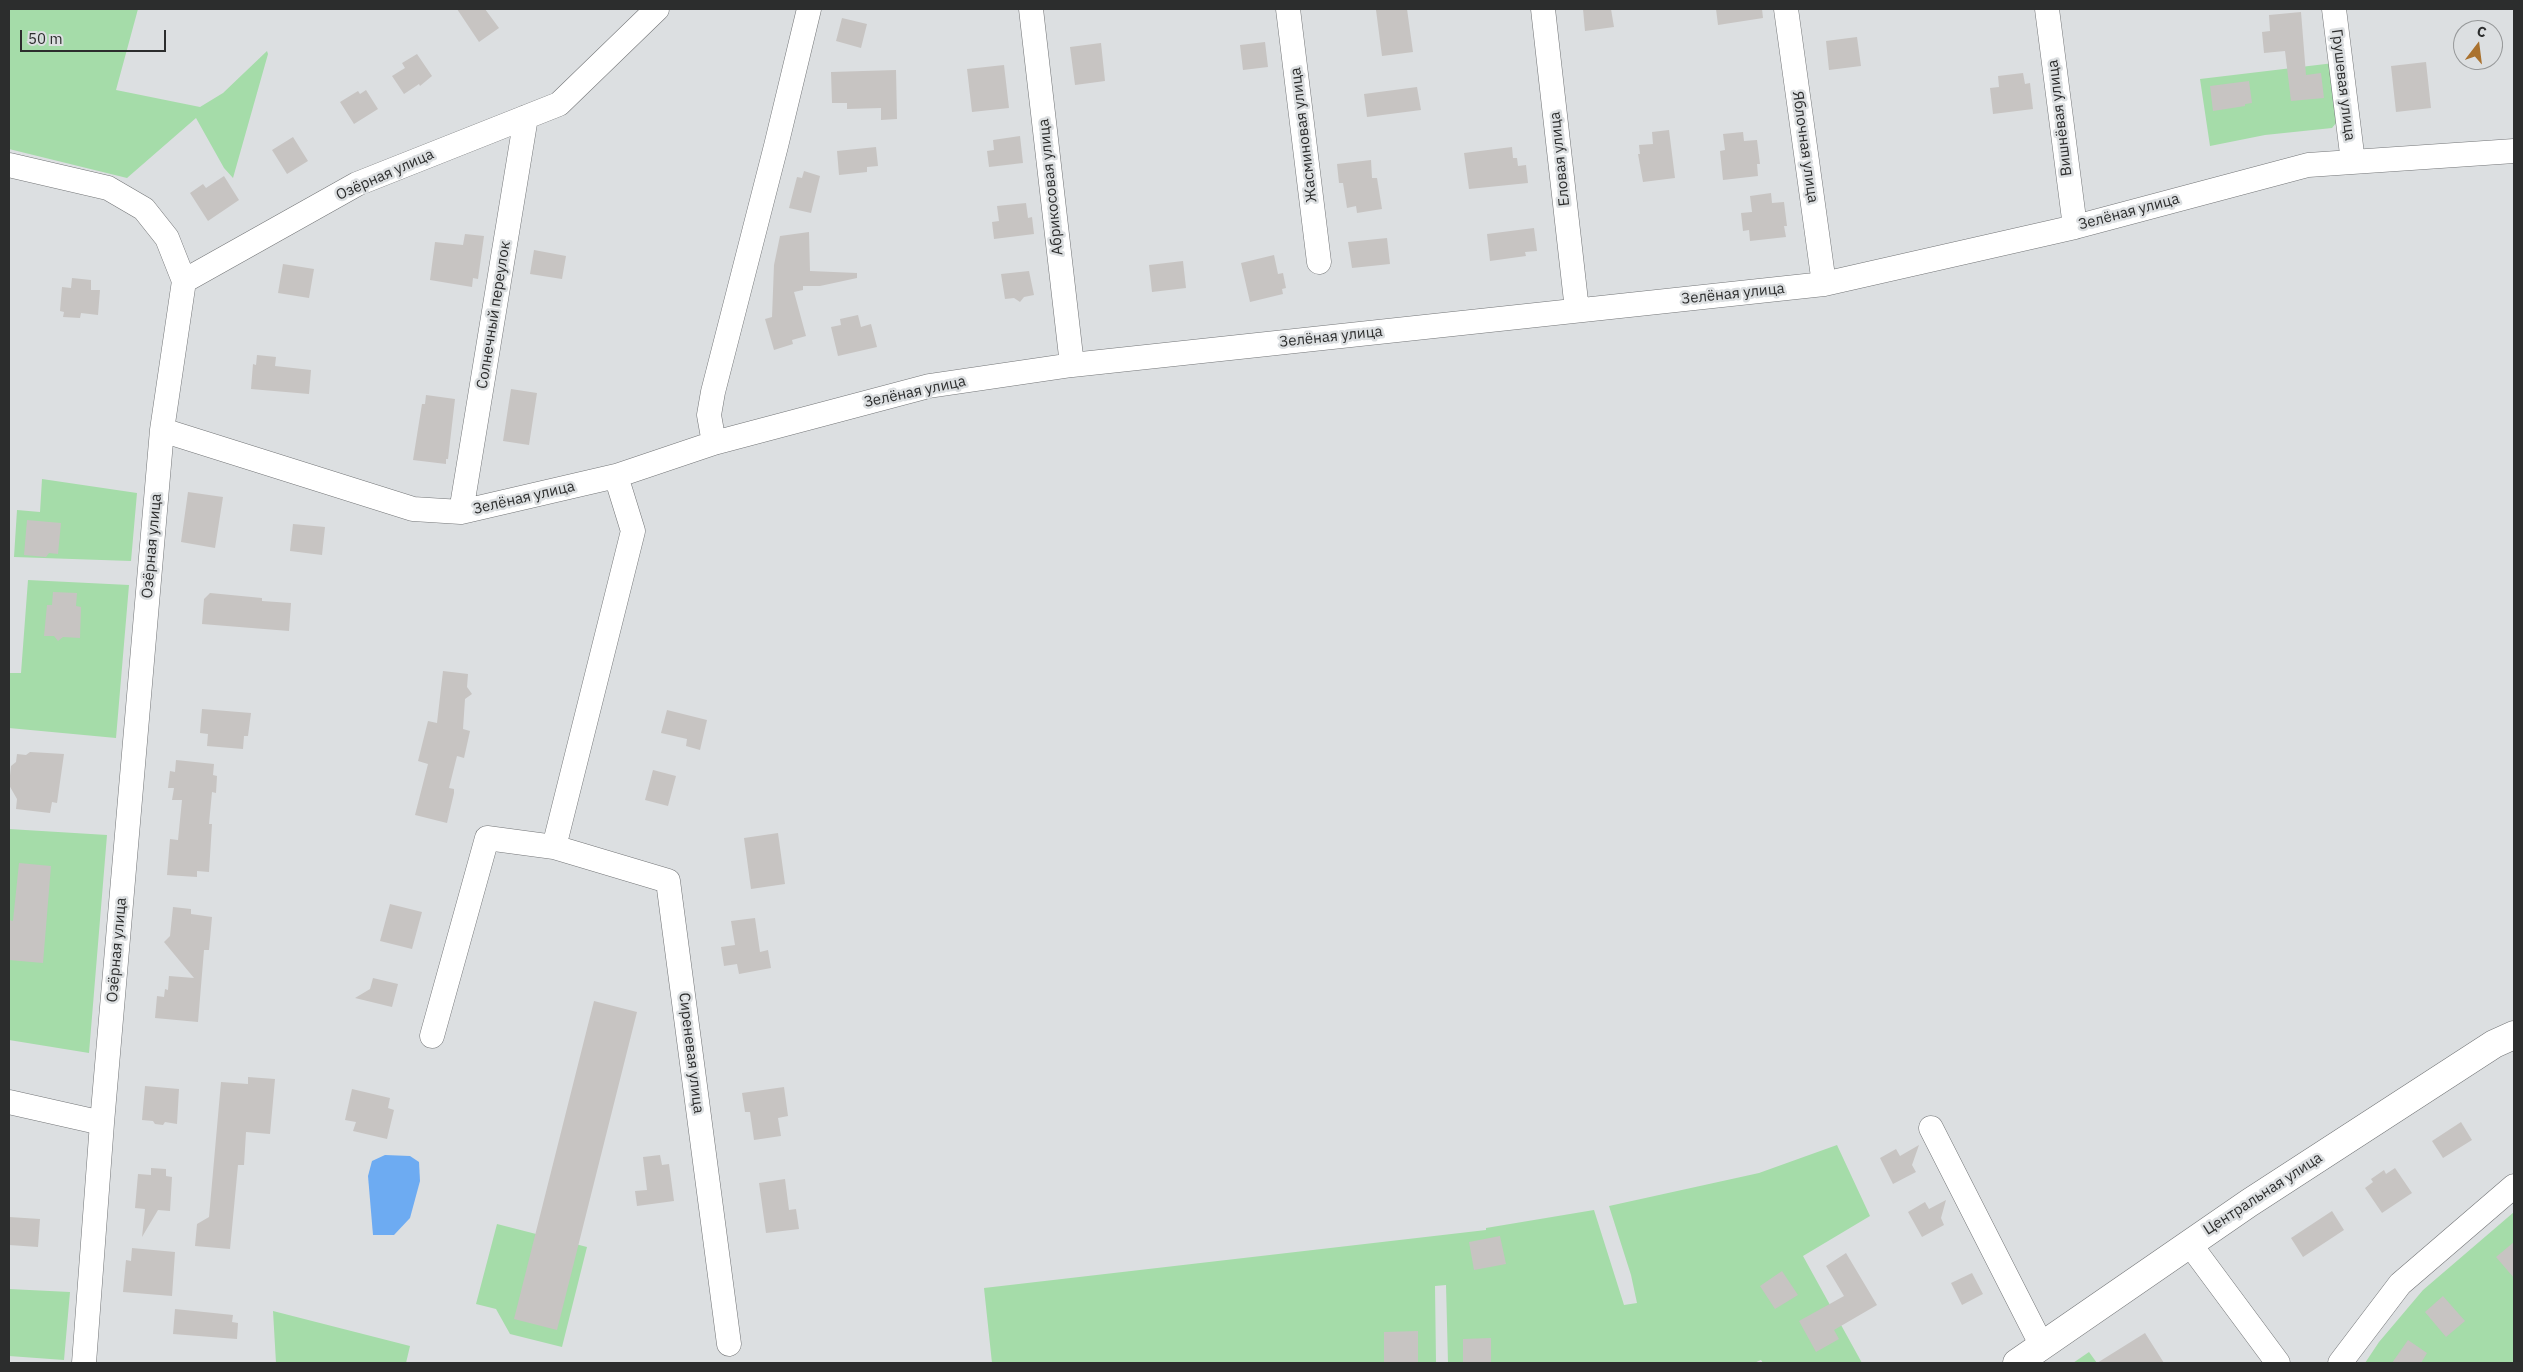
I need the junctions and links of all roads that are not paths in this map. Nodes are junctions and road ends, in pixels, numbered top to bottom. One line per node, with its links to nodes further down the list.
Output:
1 (657, 9): 9 (street, Озёрная улица)
2 (809, 9): 20 (street)
3 (1031, 9): 18 (street, Абрикосовая улица)
4 (1288, 9): 14 (street, Жасминовая улица)
5 (1543, 9): 17 (street, Еловая улица)
6 (1786, 9): 16 (street, Яблочная улица)
7 (2048, 9): 13 (street, Вишнёвая улица)
8 (2334, 9): 11 (street, Грушевая улица)
9 (526, 117): 15 (street, Озёрная улица); 22 (street, Солнечный переулок)
10 (2514, 151): 11 (street, Зелёная улица)
11 (2353, 162): 13 (street, Зелёная улица)
12 (9, 165): 15 (street)
13 (2075, 227): 16 (street, Зелёная улица)
14 (1320, 262)
15 (184, 281): 19 (street, Озёрная улица)
16 (1824, 284): 17 (street, Зелёная улица)
17 (1577, 310): 18 (street, Зелёная улица)
18 (1072, 365): 20 (street, Зелёная улица)
19 (162, 430): 22 (street, Зелёная улица); 27 (street, Озёрная улица)
20 (714, 443): 21 (street, Зелёная улица)
21 (616, 476): 22 (street, Зелёная улица); 23 (street)
22 (461, 512)
23 (554, 847): 25 (street); 31 (street, Сиреневая улица)
24 (2514, 1035): 30 (main road, Центральная улица)
25 (432, 1036)
26 (9, 1102): 27 (street)
27 (102, 1122): 33 (street, Озёрная улица)
28 (1931, 1128): 32 (street)
29 (2514, 1186): 36 (street)
30 (2189, 1243): 32 (main road, Центральная улица); 35 (street)
31 (728, 1344)
32 (2042, 1346): 34 (main road, Центральная улица)
33 (84, 1363)
34 (2017, 1363)
35 (2278, 1363)
36 (2340, 1363)

